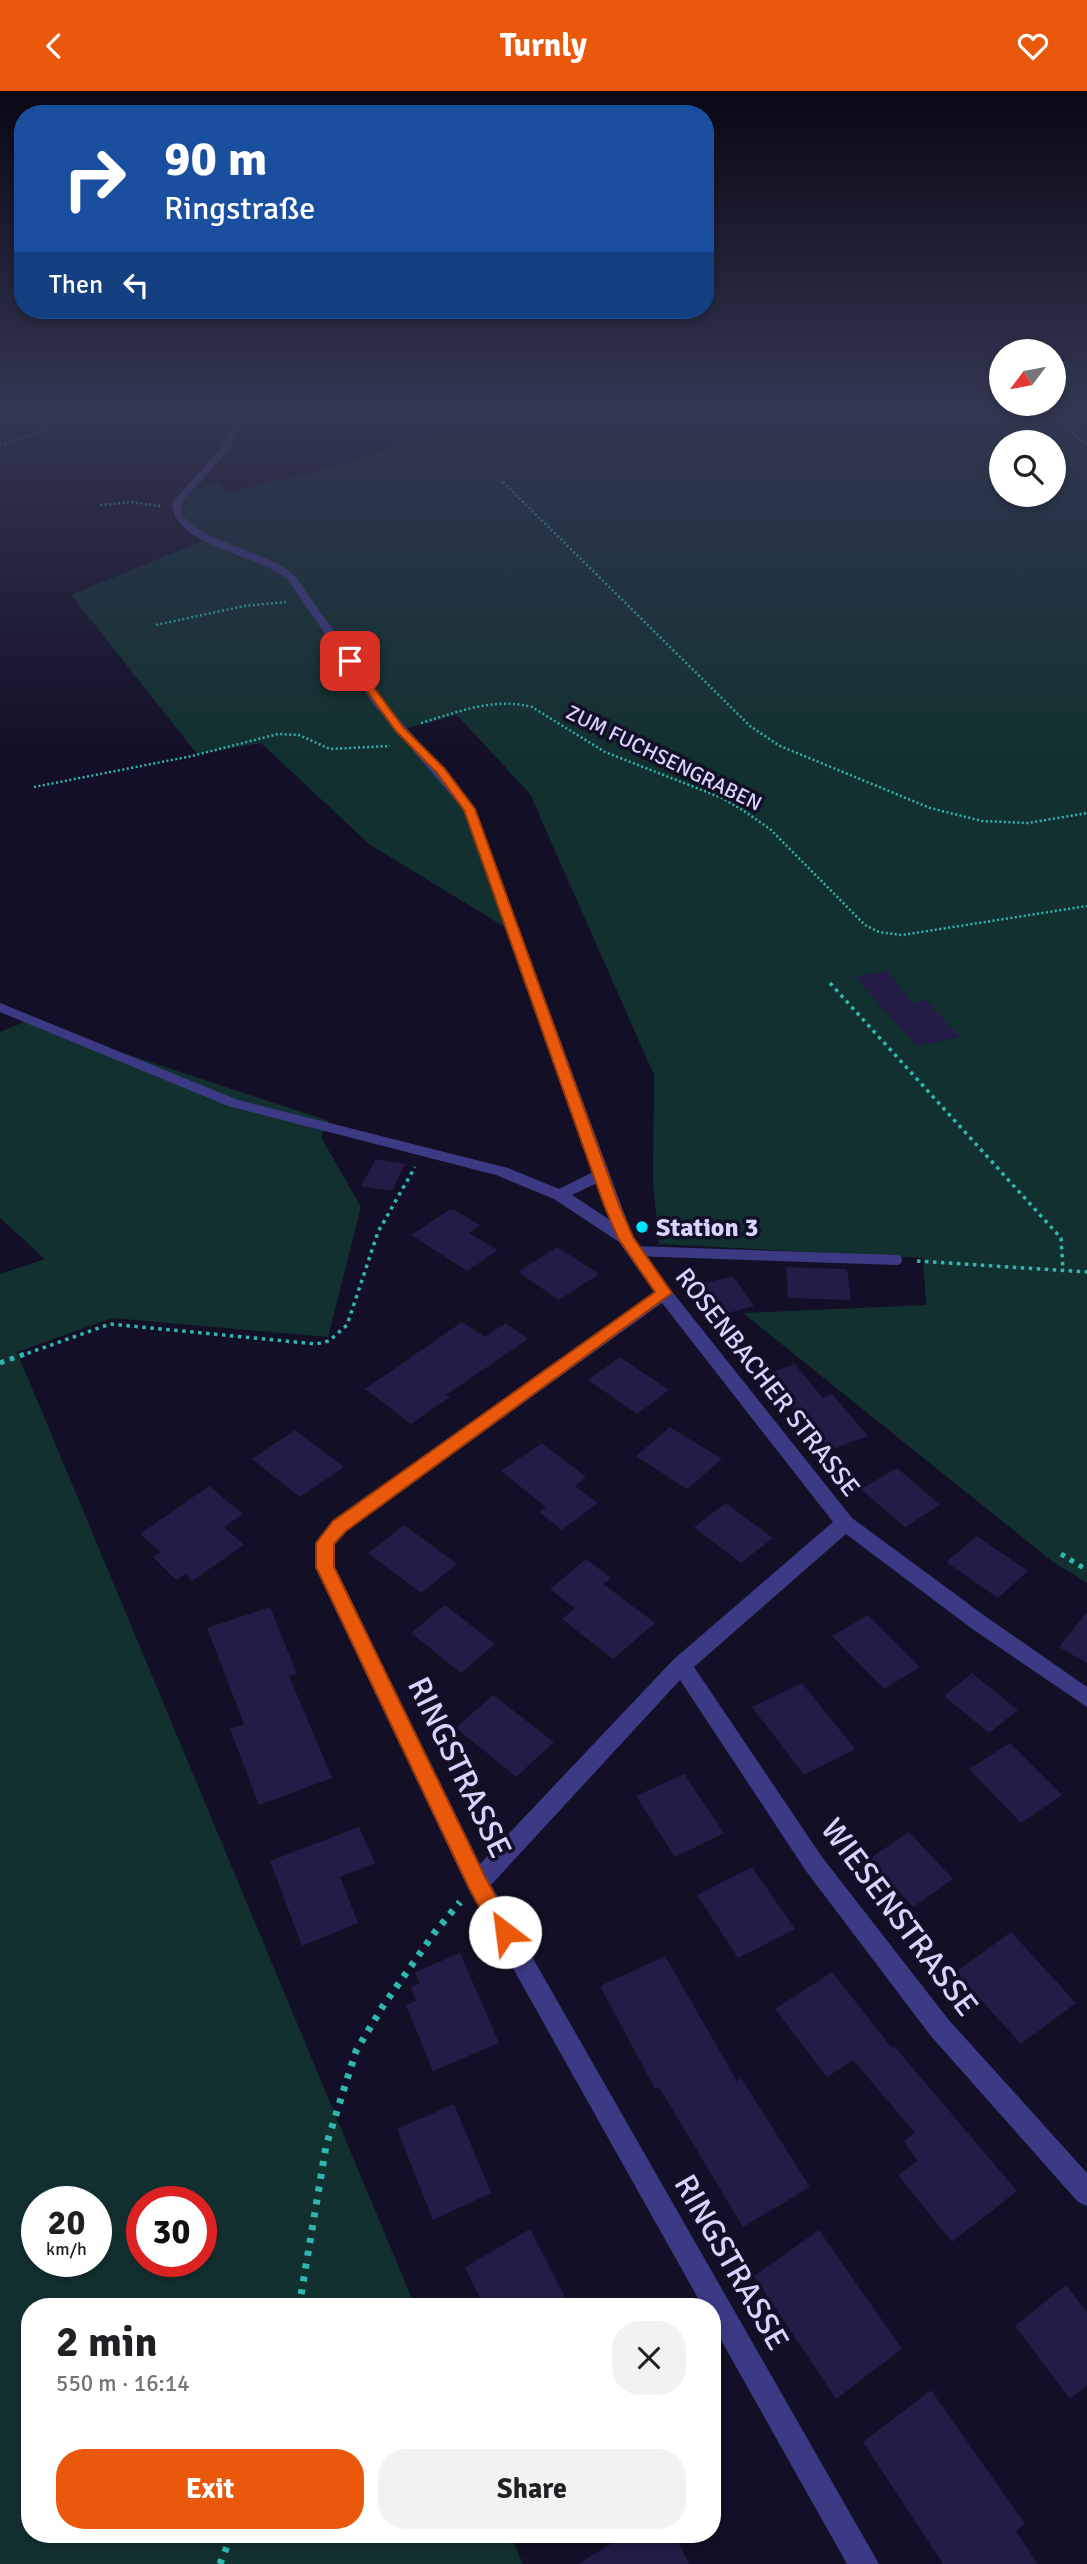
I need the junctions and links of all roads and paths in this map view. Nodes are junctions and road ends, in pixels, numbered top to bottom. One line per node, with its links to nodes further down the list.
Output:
1 (185, 525): 3 (street)
2 (547, 525): 8 (path)
3 (308, 601): 4 (path); 5 (street)
4 (156, 625)
5 (399, 729): 6 (street); 9 (path, ZUM FUCHSENGRABEN)
6 (415, 744): 7 (path); 13 (street)
7 (34, 787)
8 (1087, 813)
9 (1087, 906)
10 (830, 982): 17 (path)
11 (0, 1007): 12 (street, ROSENBACHER STRASSE)
12 (424, 1151): 14 (street, ROSENBACHER STRASSE); 20 (path)
13 (600, 1175): 14 (street); 15 (street)
14 (560, 1195): 15 (street, ROSENBACHER STRASSE)
15 (629, 1245): 16 (lane); 19 (street, ROSENBACHER STRASSE)
16 (897, 1260): 17 (path)
17 (1063, 1270): 18 (path)
18 (1087, 1272)
19 (664, 1293): 21 (street, ROSENBACHER STRASSE); 26 (street, RINGSTRASSE)
20 (0, 1363)
21 (845, 1523): 24 (street); 25 (street, ROSENBACHER STRASSE)
22 (1061, 1554): 23 (path)
23 (1087, 1570)
24 (681, 1665): 26 (street); 27 (street, WIESENSTRASSE)
25 (1087, 1698)
26 (477, 1883): 28 (path); 29 (street, RINGSTRASSE)
27 (1087, 2193)
28 (301, 2298)
29 (713, 2298)
30 (721, 2312): 33 (street, RINGSTRASSE)
31 (228, 2543): 32 (path)
32 (220, 2564)
33 (864, 2564)

